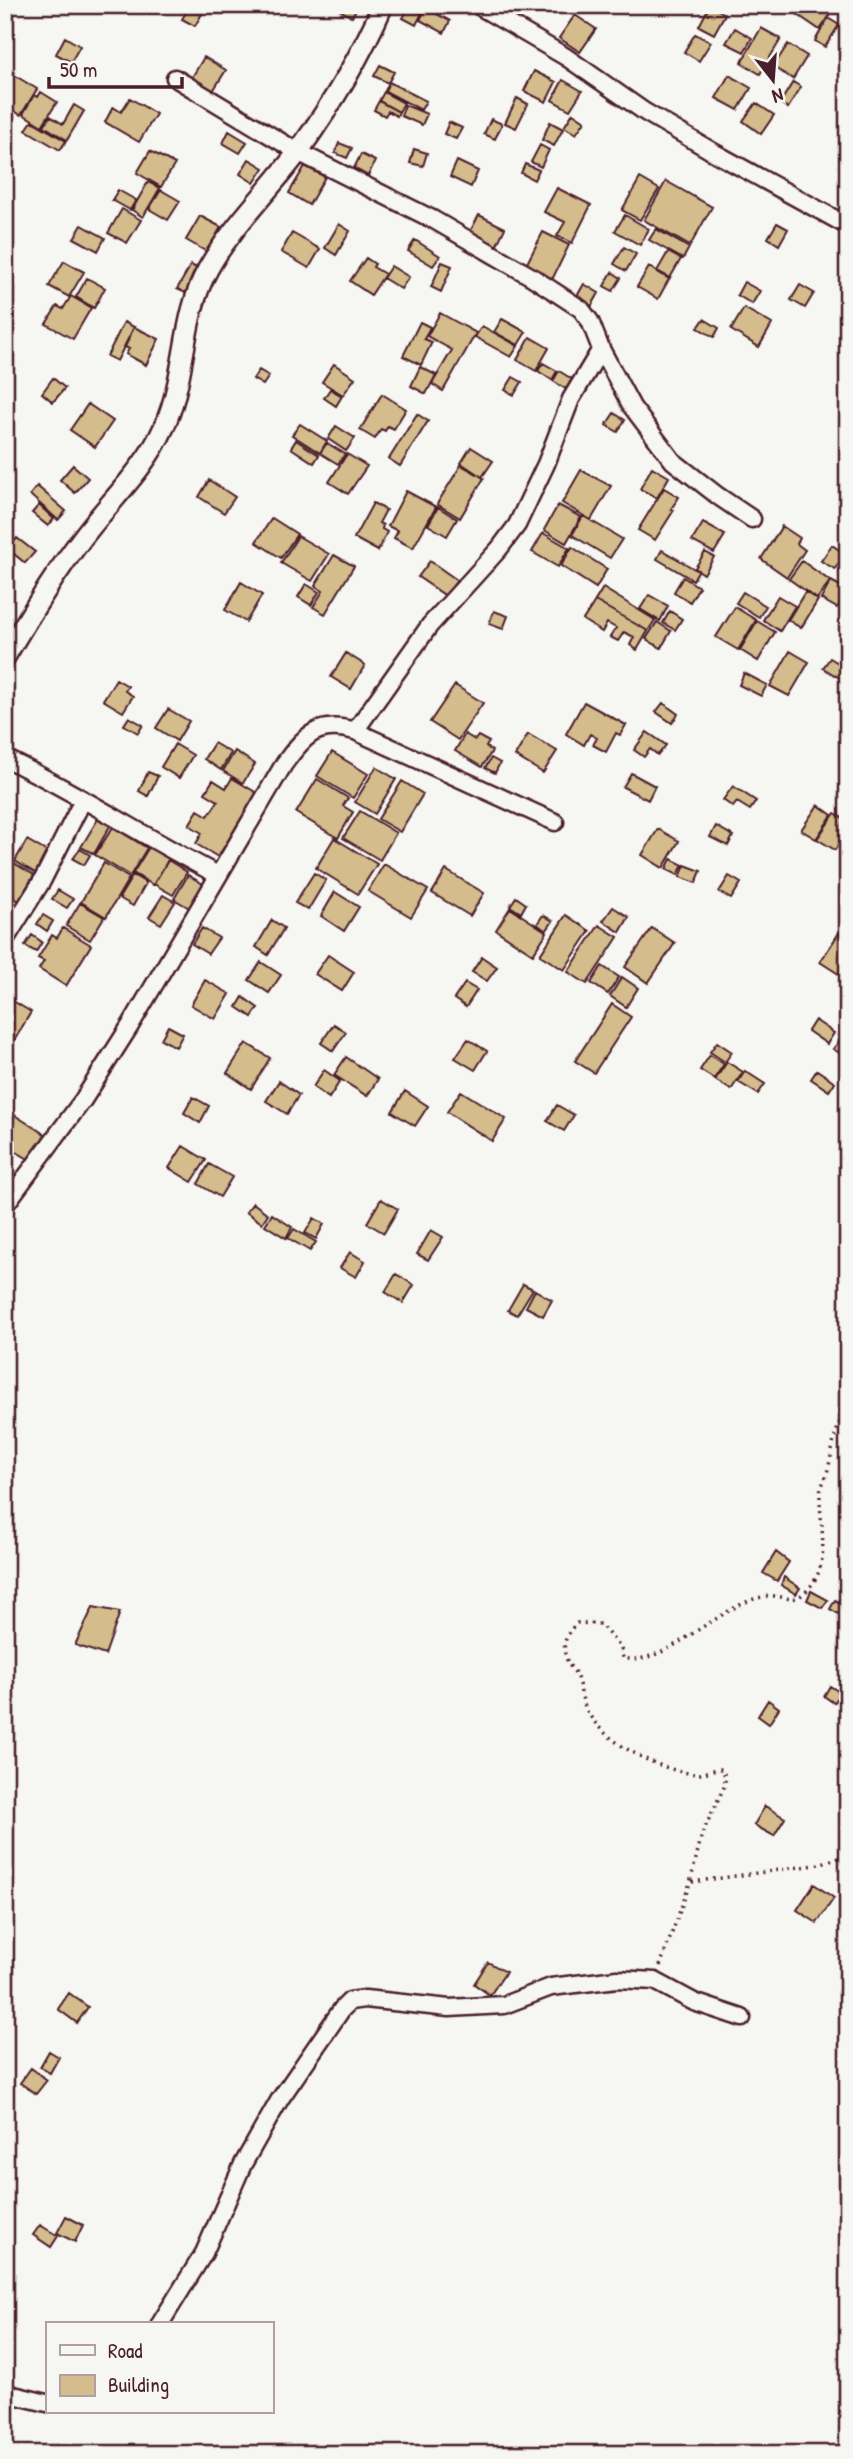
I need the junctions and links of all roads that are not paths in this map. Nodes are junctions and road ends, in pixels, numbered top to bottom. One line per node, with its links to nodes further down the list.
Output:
1 (383, 5): 4 (street)
2 (477, 5): 5 (street)
3 (175, 78): 4 (street)
4 (298, 152): 6 (street); 8 (street)
5 (848, 226)
6 (601, 349): 7 (street); 9 (street)
7 (752, 519)
8 (5, 657)
9 (355, 731): 12 (street); 13 (street)
10 (5, 758): 11 (street)
11 (83, 800): 13 (street); 14 (street)
12 (555, 822)
13 (218, 875): 15 (street)
14 (5, 940)
15 (5, 1205)
16 (742, 2018): 17 (street)
17 (161, 2322)
18 (5, 2393): 19 (street)
19 (46, 2403)

